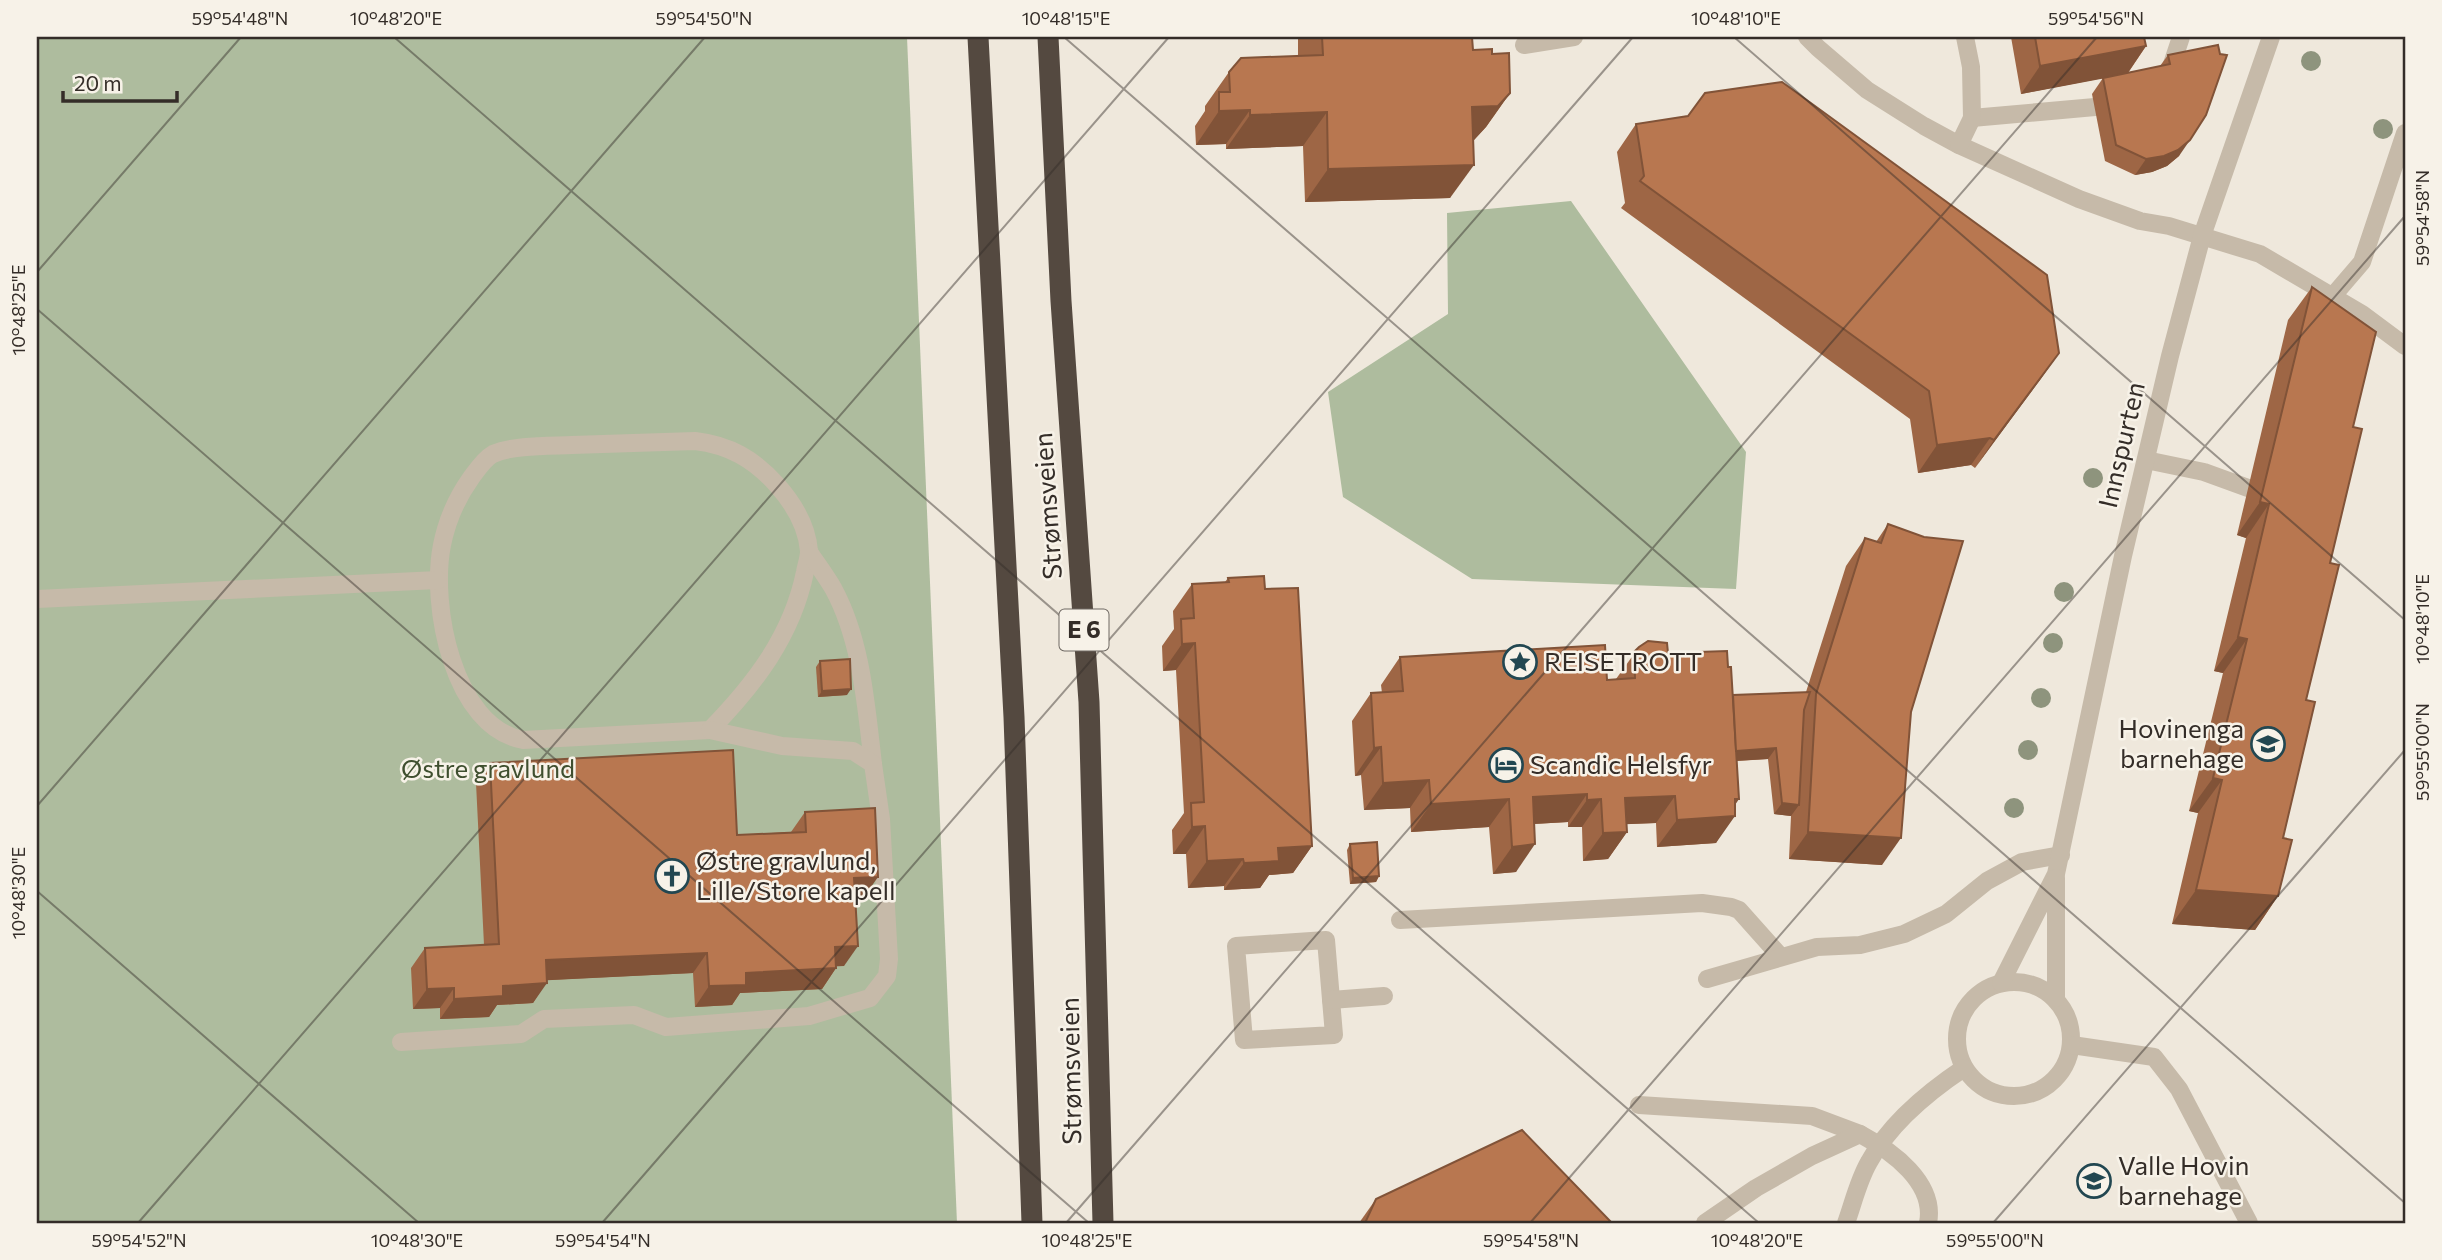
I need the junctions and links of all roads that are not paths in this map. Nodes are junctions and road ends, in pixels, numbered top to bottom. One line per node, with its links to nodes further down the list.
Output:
1 (978, 37): 39 (highway, Strømsveien)
2 (1048, 37): 40 (highway, Strømsveien / E 6)
3 (1574, 37): 8 (street)
4 (1807, 37): 13 (street)
5 (1965, 37): 11 (street)
6 (2180, 37): 9 (street)
7 (2271, 37): 14 (street, Innspurten)
8 (1524, 46)
9 (2162, 93)
10 (2095, 107): 11 (street)
11 (1972, 118): 13 (street)
12 (2405, 132): 15 (street)
13 (1959, 145): 14 (street)
14 (2202, 236): 15 (street); 17 (street, Innspurten)
15 (2332, 297): 16 (street)
16 (2405, 346)
17 (2146, 460): 18 (street); 24 (street, Innspurten)
18 (2248, 488)
19 (809, 552): 20 (street); 22 (street); 23 (street)
20 (438, 580): 21 (street); 22 (street)
21 (37, 599)
22 (710, 730): 23 (street)
23 (873, 764): 33 (street)
24 (2061, 855): 25 (street, Innspurten); 27 (street)
25 (2056, 874): 29 (street, Innspurten); 31 (street, Innspurten)
26 (1400, 920): 27 (street)
27 (1780, 956): 28 (street)
28 (1707, 979)
29 (2001, 983): 31 (street); 35 (street)
30 (1384, 996): 32 (street)
31 (2056, 998): 34 (street, Innspurten)
32 (1331, 1000): 32 (street)
33 (401, 1042)
34 (2072, 1045): 35 (street); 44 (street)
35 (1964, 1068): 38 (street)
36 (1639, 1105): 37 (street)
37 (1860, 1135): 38 (street); 41 (street)
38 (1881, 1145): 42 (street); 43 (street)
39 (1032, 1223)
40 (1103, 1223)
41 (1705, 1223)
42 (1846, 1223)
43 (1928, 1223)
44 (2249, 1223)

